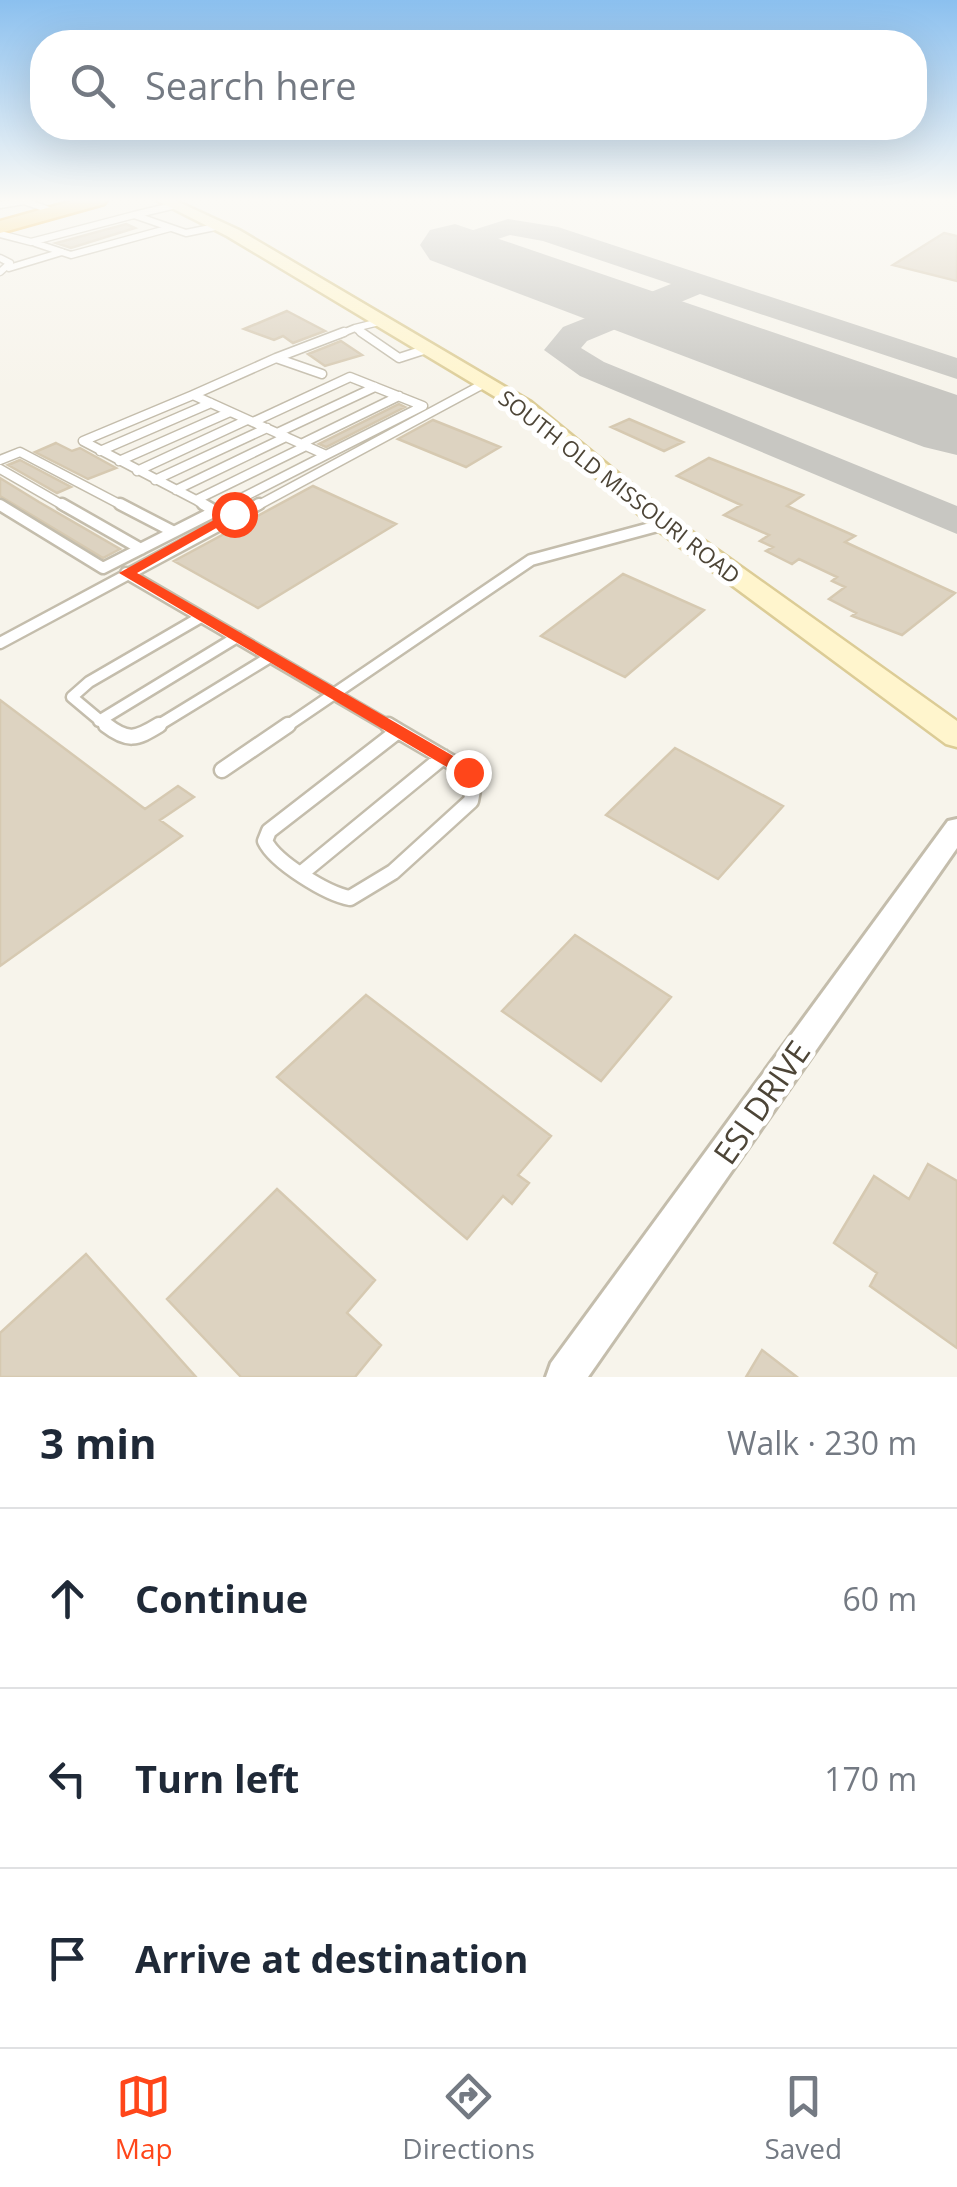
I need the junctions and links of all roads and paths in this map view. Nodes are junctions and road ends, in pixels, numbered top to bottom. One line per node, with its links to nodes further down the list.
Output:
1 (286, 264): 2 (main road, SOUTH OLD MISSOURI ROAD)
2 (383, 321): 3 (lane); 4 (main road, SOUTH OLD MISSOURI ROAD)
3 (356, 328): 4 (lane); 5 (lane)
4 (430, 348): 7 (main road, SOUTH OLD MISSOURI ROAD)
5 (276, 358): 6 (lane); 9 (lane)
6 (322, 374)
7 (481, 386): 12 (lane); 29 (main road, SOUTH OLD MISSOURI ROAD); 32 (lane)
8 (375, 387): 10 (lane); 14 (lane); 16 (lane)
9 (193, 395): 11 (lane); 18 (lane)
10 (399, 396): 12 (lane); 17 (lane)
11 (211, 403): 13 (lane); 18 (lane)
12 (423, 406): 19 (lane)
13 (230, 412): 14 (lane); 21 (lane)
14 (250, 421): 15 (lane); 23 (lane)
15 (266, 428): 16 (lane); 24 (lane)
16 (282, 435): 17 (lane); 25 (lane)
17 (303, 445): 19 (lane); 26 (lane)
18 (100, 451): 21 (lane)
19 (326, 455): 28 (lane)
20 (0, 460): 30 (lane)
21 (119, 460): 23 (lane)
22 (0, 469): 31 (lane)
23 (137, 470): 24 (lane)
24 (154, 480): 25 (lane)
25 (176, 490): 26 (lane)
26 (196, 500): 28 (lane)
27 (0, 505): 31 (lane)
28 (215, 511): 30 (lane)
29 (665, 524): 37 (lane); 40 (main road, SOUTH OLD MISSOURI ROAD)
30 (174, 532): 31 (lane)
31 (140, 549)
32 (126, 573): 33 (lane); 35 (lane)
33 (202, 617): 34 (lane); 38 (lane)
34 (237, 637): 36 (lane); 38 (lane)
35 (0, 643)
36 (270, 657): 37 (lane); 38 (lane)
37 (334, 694): 39 (lane); 42 (lane)
38 (99, 721)
39 (398, 732): 41 (lane); 44 (lane)
40 (957, 736)
41 (443, 757): 44 (lane); 44 (lane)
42 (222, 770)
43 (957, 828): 45 (street, ESI DRIVE)
44 (303, 872)
45 (566, 1377)

